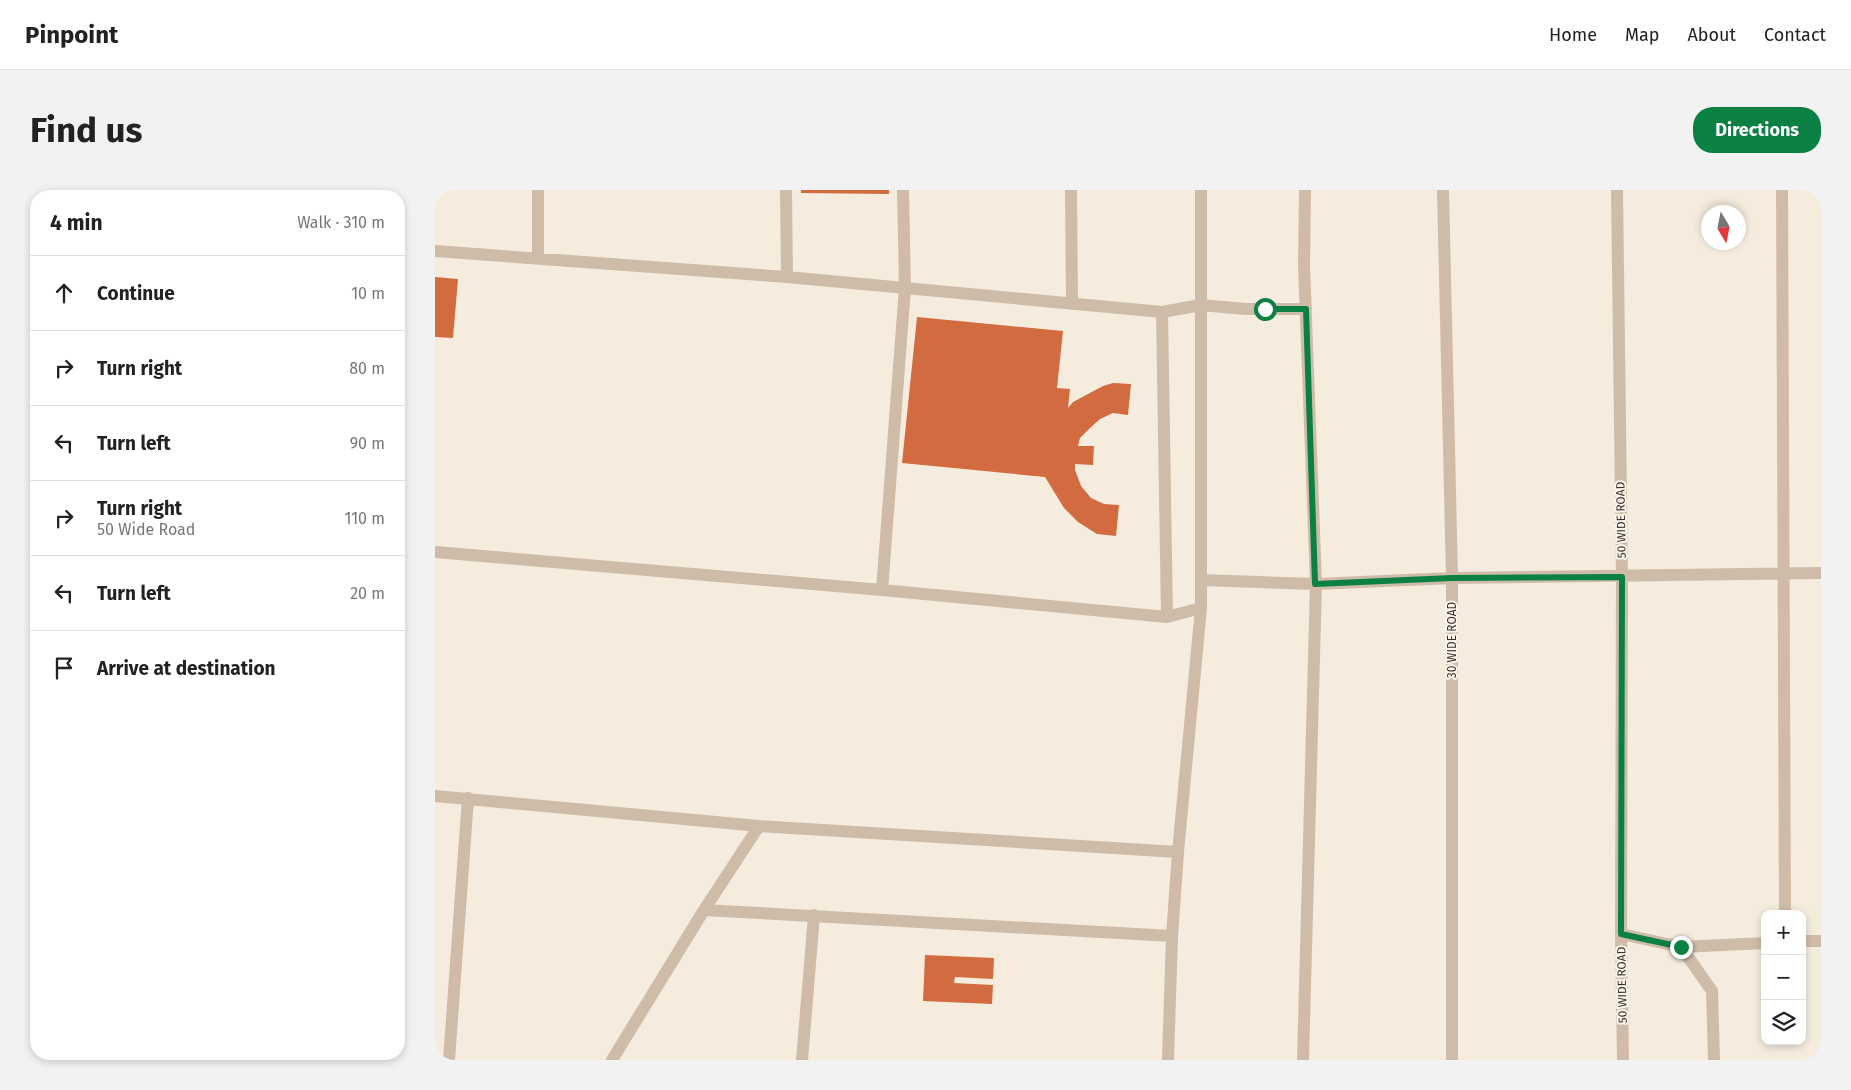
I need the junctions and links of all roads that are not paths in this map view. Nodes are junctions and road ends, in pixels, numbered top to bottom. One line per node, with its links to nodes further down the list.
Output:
1 (538, 190): 11 (street)
2 (786, 190): 12 (street)
3 (903, 190): 13 (street)
4 (1071, 190): 14 (street)
5 (1201, 190): 15 (street)
6 (1305, 190): 16 (street)
7 (1443, 190): 22 (street, 30 WIDE ROAD)
8 (1617, 190): 21 (street, 50 WIDE ROAD)
9 (1782, 190): 20 (street)
10 (435, 251): 11 (street)
11 (538, 258): 12 (street)
12 (787, 276): 13 (street)
13 (905, 288): 14 (street); 25 (street)
14 (1072, 304): 17 (street)
15 (1201, 305): 16 (street); 17 (street); 23 (street)
16 (1306, 309): 24 (street)
17 (1162, 312): 27 (street)
18 (435, 552): 25 (street)
19 (1821, 573): 20 (street)
20 (1784, 574): 21 (street); 33 (street)
21 (1622, 577): 22 (street); 35 (street, 50 WIDE ROAD)
22 (1452, 578): 24 (street); 46 (street, 30 WIDE ROAD)
23 (1202, 580): 24 (street); 26 (street)
24 (1315, 584): 45 (street)
25 (882, 590): 27 (street)
26 (1201, 608): 27 (street); 31 (street)
27 (1167, 617)
28 (435, 796): 29 (street)
29 (468, 798): 30 (street); 41 (street)
30 (759, 826): 31 (street); 32 (street)
31 (1178, 852): 36 (street)
32 (704, 910): 34 (street); 42 (street)
33 (1785, 910)
34 (814, 915): 36 (street); 43 (street)
35 (1621, 934): 40 (street); 47 (street, 50 WIDE ROAD)
36 (1172, 936): 44 (street)
37 (1821, 941): 38 (street)
38 (1806, 942)
39 (1761, 943): 40 (street)
40 (1681, 947): 48 (street)
41 (449, 1060)
42 (612, 1060)
43 (802, 1060)
44 (1168, 1060)
45 (1303, 1060)
46 (1452, 1060)
47 (1623, 1060)
48 (1714, 1060)

